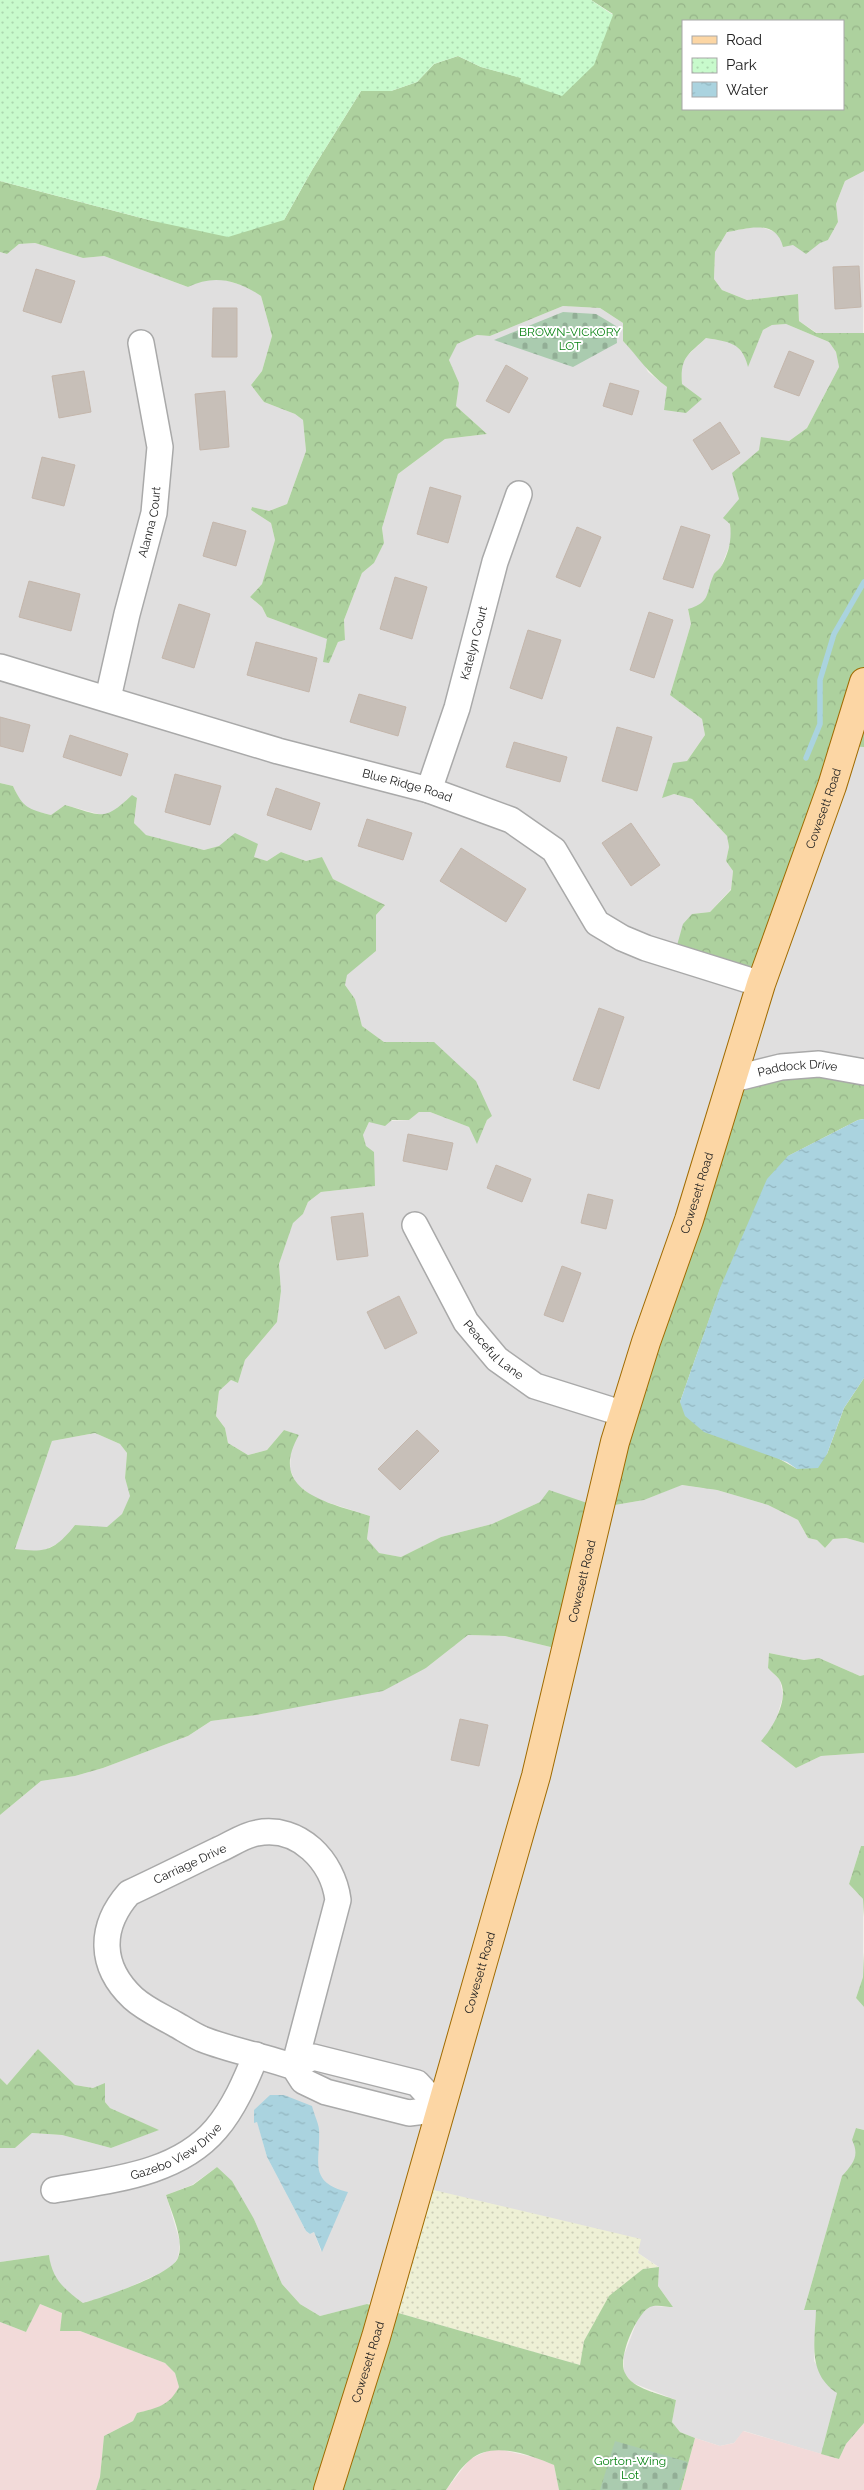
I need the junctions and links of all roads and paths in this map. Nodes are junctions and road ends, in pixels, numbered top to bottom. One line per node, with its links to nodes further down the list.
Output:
1 (141, 343): 5 (street, Alanna Court)
2 (519, 494): 6 (street, Katelyn Court)
3 (0, 666): 5 (street, Blue Ridge Road)
4 (864, 682): 7 (main road, Cowesett Road)
5 (108, 698): 6 (street, Blue Ridge Road)
6 (429, 790): 7 (street, Blue Ridge Road)
7 (761, 984): 9 (main road, Cowesett Road)
8 (864, 1072): 9 (street, Paddock Drive)
9 (733, 1079): 11 (main road, Cowesett Road)
10 (415, 1226): 11 (street, Peaceful Lane)
11 (624, 1414): 14 (main road, Cowesett Road)
12 (256, 2055): 13 (street, Carriage Drive); 13 (street, Carriage Drive); 15 (street, Gazebo View Drive)
13 (294, 2067): 14 (street)
14 (441, 2109): 16 (main road, Cowesett Road)
15 (54, 2190)
16 (328, 2490)

